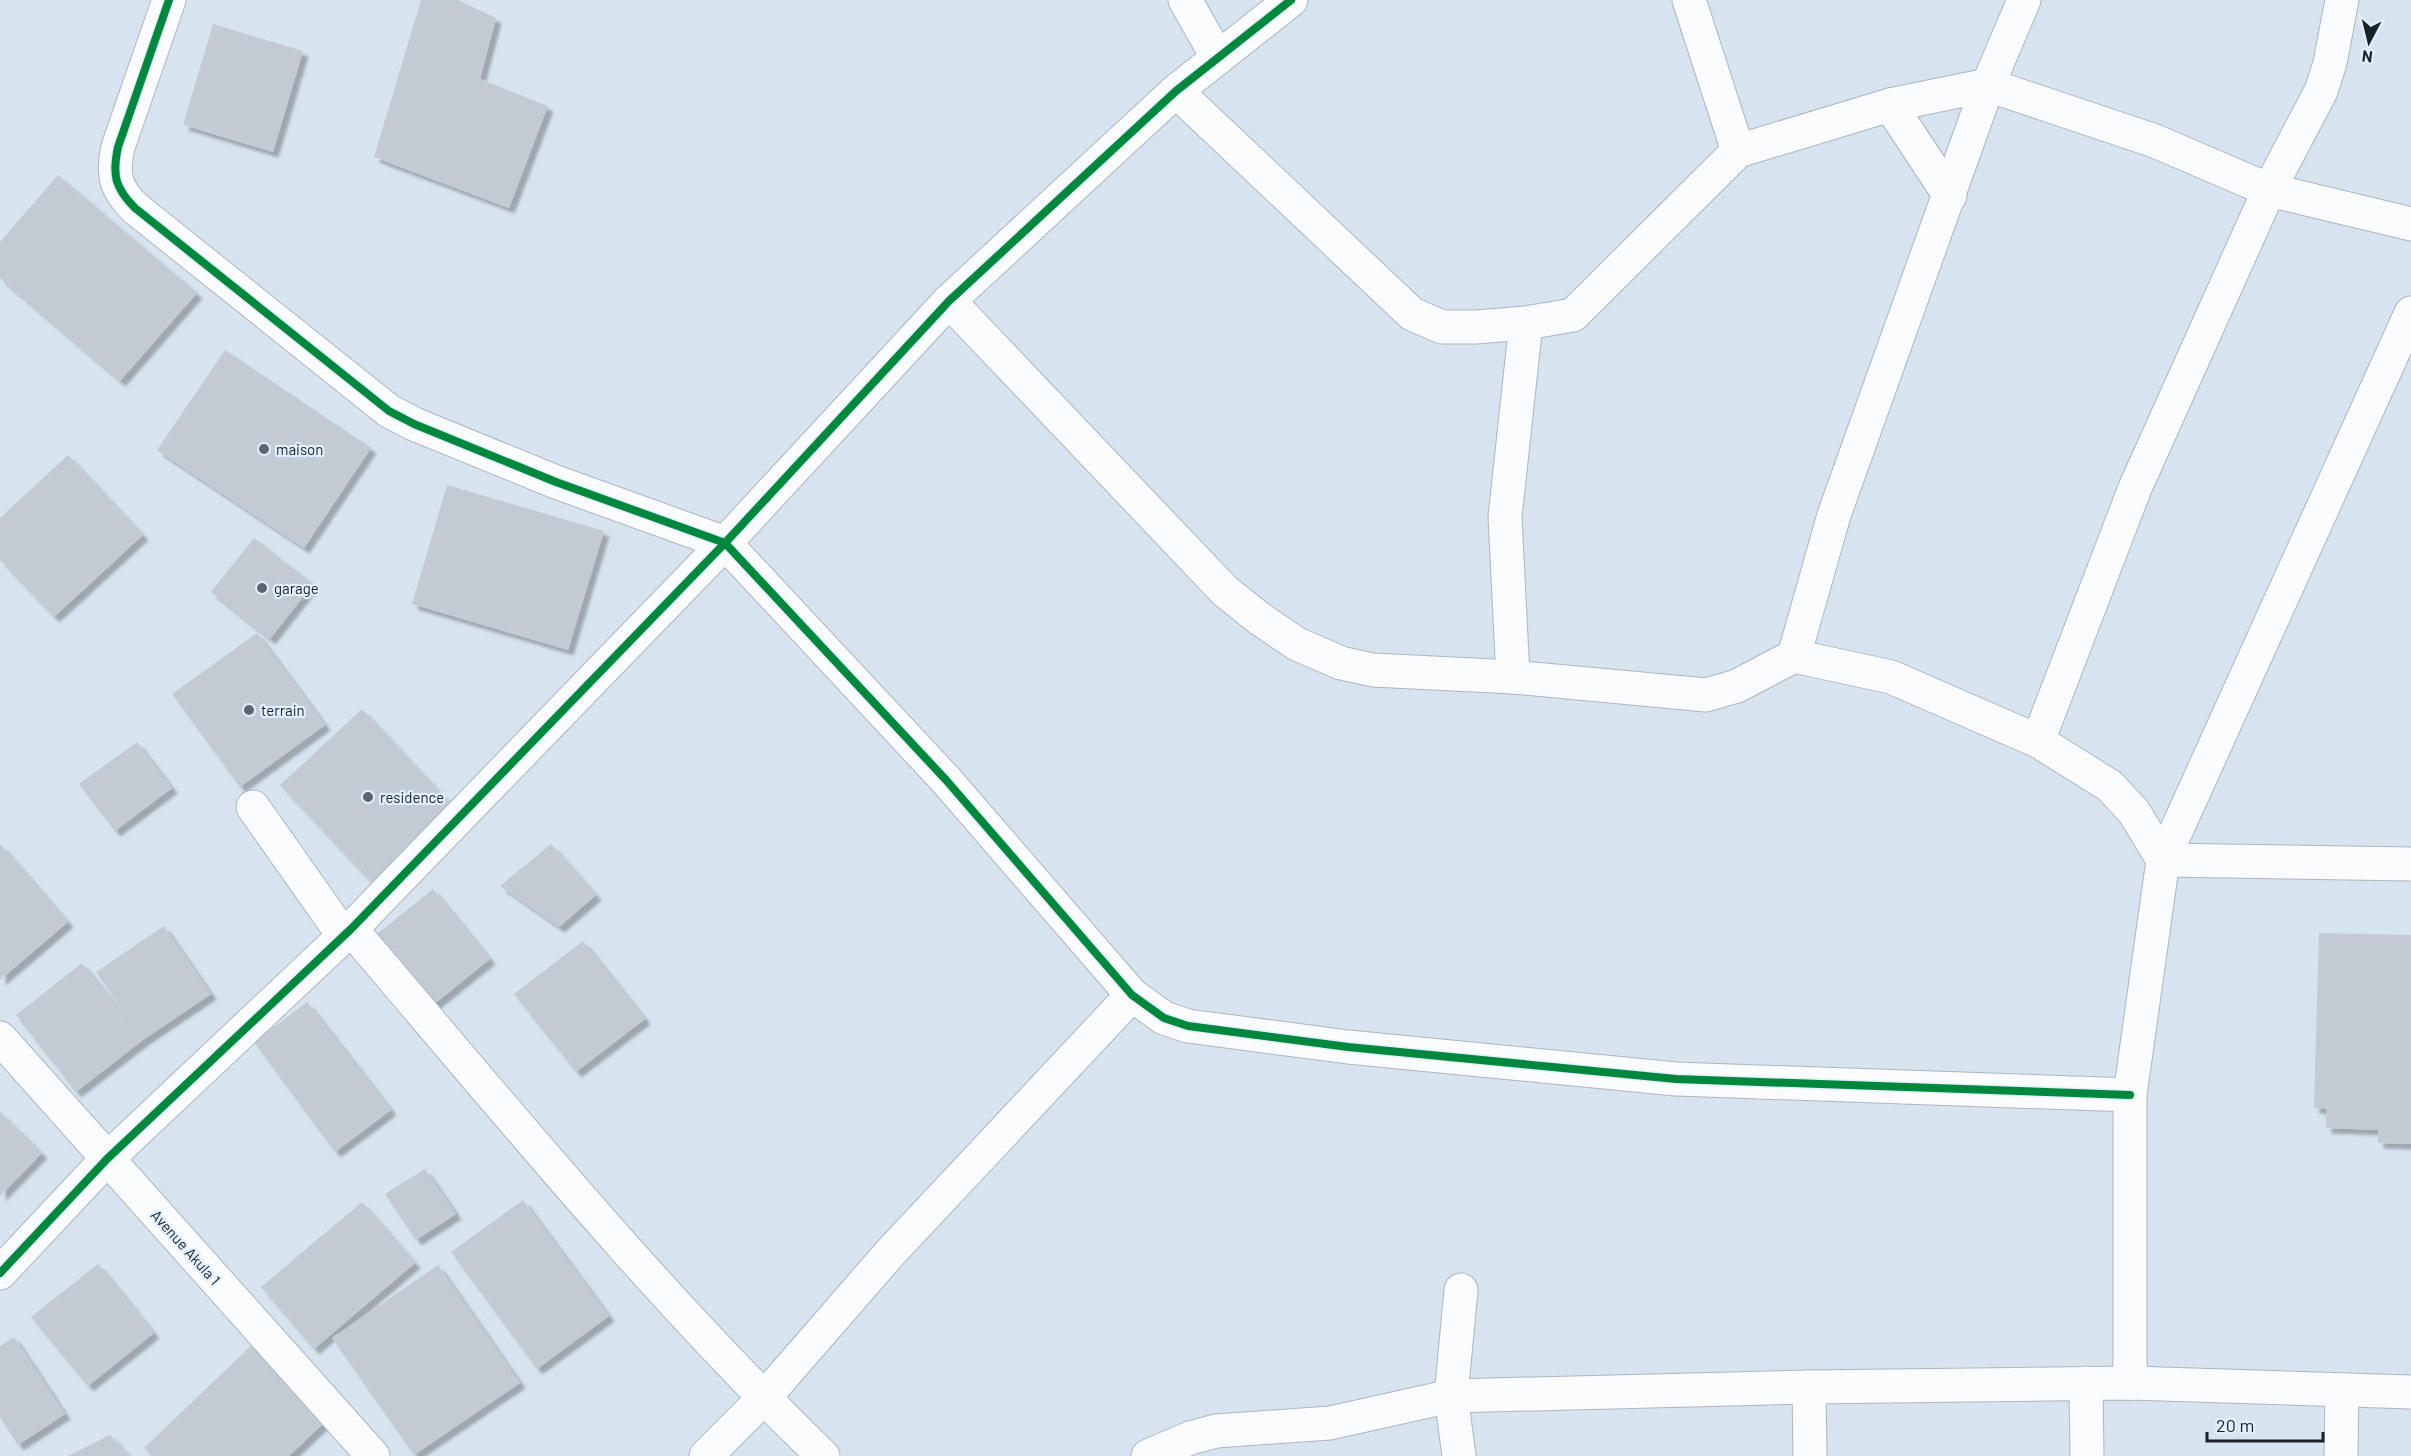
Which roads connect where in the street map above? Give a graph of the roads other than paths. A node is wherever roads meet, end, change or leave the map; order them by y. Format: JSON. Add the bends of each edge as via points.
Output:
{"nodes":[{"id":1,"x":169,"y":0,"type":"edge"},
{"id":2,"x":1185,"y":0,"type":"edge"},
{"id":3,"x":1291,"y":0,"type":"edge"},
{"id":4,"x":1689,"y":0,"type":"edge"},
{"id":5,"x":2024,"y":0,"type":"edge"},
{"id":6,"x":2342,"y":0,"type":"edge"},
{"id":7,"x":1218,"y":58,"type":"junction"},
{"id":8,"x":1988,"y":85,"type":"junction"},
{"id":9,"x":1176,"y":91,"type":"junction"},
{"id":10,"x":1890,"y":105,"type":"junction"},
{"id":11,"x":1738,"y":151,"type":"junction"},
{"id":12,"x":2269,"y":190,"type":"junction"},
{"id":13,"x":1950,"y":196,"type":"junction"},
{"id":14,"x":2411,"y":224,"type":"edge"},
{"id":15,"x":949,"y":301,"type":"junction"},
{"id":16,"x":2411,"y":313,"type":"edge"},
{"id":17,"x":1526,"y":323,"type":"junction"},
{"id":18,"x":725,"y":543,"type":"junction"},
{"id":19,"x":1794,"y":656,"type":"junction"},
{"id":20,"x":1513,"y":677,"type":"junction"},
{"id":21,"x":2038,"y":741,"type":"junction"},
{"id":22,"x":253,"y":807,"type":"dead end"},
{"id":23,"x":2163,"y":860,"type":"junction"},
{"id":24,"x":2411,"y":864,"type":"edge"},
{"id":25,"x":347,"y":932,"type":"junction"},
{"id":26,"x":1132,"y":994,"type":"junction"},
{"id":27,"x":0,"y":1038,"type":"edge"},
{"id":28,"x":2130,"y":1095,"type":"junction"},
{"id":29,"x":107,"y":1159,"type":"junction"},
{"id":30,"x":0,"y":1273,"type":"edge"},
{"id":31,"x":1461,"y":1290,"type":"dead end"},
{"id":32,"x":2086,"y":1383,"type":"junction"},
{"id":33,"x":2130,"y":1383,"type":"junction"},
{"id":34,"x":1809,"y":1387,"type":"junction"},
{"id":35,"x":2342,"y":1390,"type":"junction"},
{"id":36,"x":2411,"y":1392,"type":"edge"},
{"id":37,"x":1451,"y":1396,"type":"junction"},
{"id":38,"x":764,"y":1398,"type":"junction"},
{"id":39,"x":373,"y":1456,"type":"edge"},
{"id":40,"x":706,"y":1456,"type":"edge"},
{"id":41,"x":823,"y":1456,"type":"edge"},
{"id":42,"x":1148,"y":1456,"type":"edge"},
{"id":43,"x":1459,"y":1456,"type":"edge"},
{"id":44,"x":1810,"y":1456,"type":"edge"},
{"id":45,"x":2087,"y":1456,"type":"edge"},
{"id":46,"x":2342,"y":1456,"type":"edge"}],
"edges":[{"from":1,"to":18,"type":"street","via":[[115,162],[121,194],[135,208],[389,411],[556,482]]},
{"from":2,"to":7,"type":"street"},
{"from":3,"to":7,"type":"street"},
{"from":4,"to":11,"type":"street"},
{"from":5,"to":8,"type":"street"},
{"from":6,"to":12,"type":"street","via":[[2321,91]]},
{"from":7,"to":9,"type":"street"},
{"from":8,"to":10,"type":"street"},
{"from":8,"to":12,"type":"street","via":[[2155,141]]},
{"from":8,"to":13,"type":"street"},
{"from":9,"to":15,"type":"street"},
{"from":9,"to":17,"type":"street","via":[[1412,314],[1442,327]]},
{"from":10,"to":11,"type":"street"},
{"from":10,"to":13,"type":"street"},
{"from":11,"to":17,"type":"street","via":[[1573,315]]},
{"from":12,"to":14,"type":"street"},
{"from":12,"to":21,"type":"street","via":[[2135,488]]},
{"from":13,"to":19,"type":"street","via":[[1834,515]]},
{"from":15,"to":18,"type":"street"},
{"from":15,"to":20,"type":"street","via":[[1225,591],[1297,644],[1341,663],[1373,670]]},
{"from":16,"to":23,"type":"street"},
{"from":17,"to":20,"type":"street","via":[[1505,517]]},
{"from":18,"to":25,"type":"street"},
{"from":18,"to":26,"type":"street","via":[[946,780]]},
{"from":19,"to":20,"type":"street","via":[[1737,686],[1706,695]]},
{"from":19,"to":21,"type":"street","via":[[1891,677]]},
{"from":21,"to":23,"type":"street","via":[[2110,786],[2134,812]]},
{"from":22,"to":25,"type":"street"},
{"from":23,"to":24,"type":"street"},
{"from":23,"to":28,"type":"street"},
{"from":25,"to":29,"type":"street"},
{"from":25,"to":38,"type":"street","via":[[585,1204]]},
{"from":26,"to":28,"type":"street","via":[[1164,1018],[1188,1026],[1360,1048],[1676,1079]]},
{"from":26,"to":38,"type":"street","via":[[890,1253]]},
{"from":27,"to":29,"type":"street","name":"Avenue Akula 1"},
{"from":28,"to":33,"type":"street"},
{"from":29,"to":30,"type":"street"},
{"from":29,"to":39,"type":"street","name":"Avenue Akula 1"},
{"from":31,"to":37,"type":"street"},
{"from":32,"to":33,"type":"street"},
{"from":32,"to":34,"type":"street"},
{"from":32,"to":45,"type":"street"},
{"from":33,"to":35,"type":"street"},
{"from":34,"to":37,"type":"street"},
{"from":34,"to":44,"type":"street"},
{"from":35,"to":36,"type":"street"},
{"from":35,"to":46,"type":"street"},
{"from":37,"to":42,"type":"street","via":[[1330,1423],[1216,1431]]},
{"from":37,"to":43,"type":"street"},
{"from":38,"to":40,"type":"street"},
{"from":38,"to":41,"type":"street"}]}
